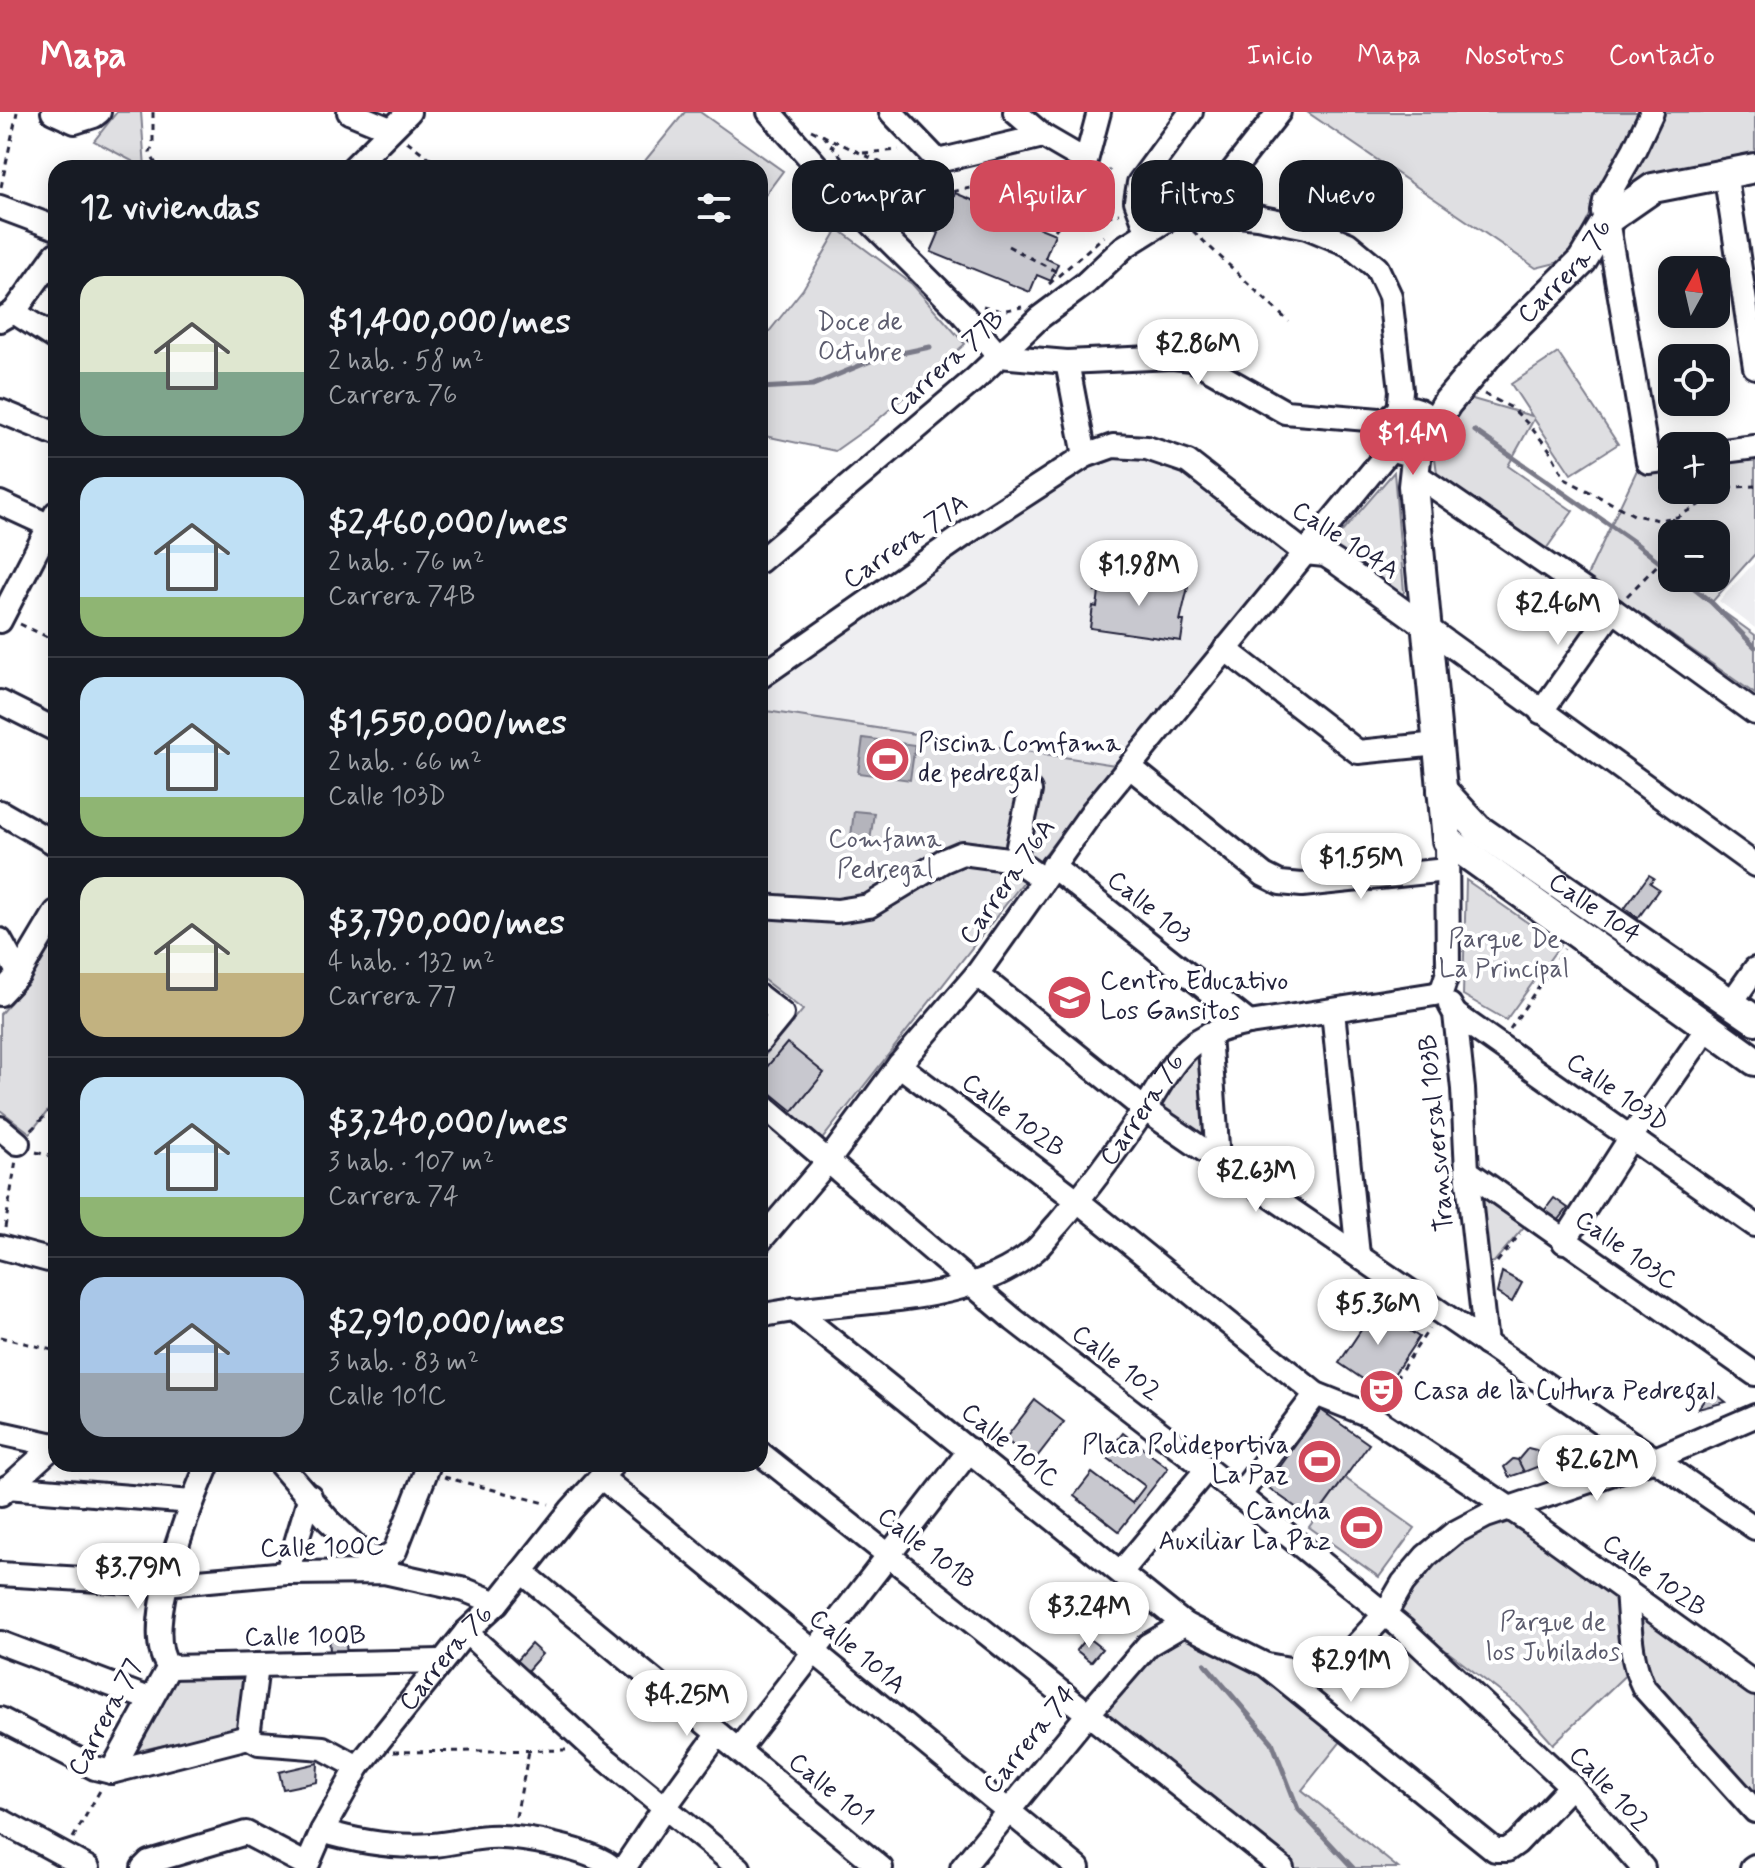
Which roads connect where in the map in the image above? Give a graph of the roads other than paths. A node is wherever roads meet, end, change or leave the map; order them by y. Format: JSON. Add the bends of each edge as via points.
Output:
{"nodes":[{"id":1,"x":53,"y":112,"type":"edge"},
{"id":2,"x":99,"y":112,"type":"edge"},
{"id":3,"x":349,"y":112,"type":"edge"},
{"id":4,"x":409,"y":112,"type":"edge"},
{"id":5,"x":769,"y":112,"type":"edge"},
{"id":6,"x":891,"y":112,"type":"edge"},
{"id":7,"x":1015,"y":112,"type":"edge"},
{"id":8,"x":1099,"y":112,"type":"edge"},
{"id":9,"x":1191,"y":112,"type":"edge"},
{"id":10,"x":1279,"y":112,"type":"edge"},
{"id":11,"x":1652,"y":112,"type":"edge"},
{"id":12,"x":390,"y":129,"type":"junction"},
{"id":13,"x":1043,"y":136,"type":"junction"},
{"id":14,"x":361,"y":160,"type":"edge"},
{"id":15,"x":1156,"y":160,"type":"edge"},
{"id":16,"x":1241,"y":160,"type":"edge"},
{"id":17,"x":1755,"y":168,"type":"edge"},
{"id":18,"x":1725,"y":172,"type":"junction"},
{"id":19,"x":0,"y":207,"type":"edge"},
{"id":20,"x":1263,"y":218,"type":"edge"},
{"id":21,"x":1607,"y":220,"type":"junction"},
{"id":22,"x":48,"y":225,"type":"edge"},
{"id":23,"x":1144,"y":232,"type":"edge"},
{"id":24,"x":48,"y":264,"type":"edge"},
{"id":25,"x":7,"y":316,"type":"edge"},
{"id":26,"x":48,"y":335,"type":"edge"},
{"id":27,"x":999,"y":356,"type":"junction"},
{"id":28,"x":1067,"y":362,"type":"junction"},
{"id":29,"x":1755,"y":367,"type":"edge"},
{"id":30,"x":0,"y":411,"type":"edge"},
{"id":31,"x":48,"y":431,"type":"edge"},
{"id":32,"x":1408,"y":435,"type":"junction"},
{"id":33,"x":1755,"y":447,"type":"edge"},
{"id":34,"x":1730,"y":450,"type":"edge"},
{"id":35,"x":1085,"y":456,"type":"junction"},
{"id":36,"x":1658,"y":461,"type":"edge"},
{"id":37,"x":0,"y":503,"type":"edge"},
{"id":38,"x":48,"y":517,"type":"edge"},
{"id":39,"x":48,"y":528,"type":"edge"},
{"id":40,"x":1305,"y":553,"type":"junction"},
{"id":41,"x":768,"y":554,"type":"edge"},
{"id":42,"x":1424,"y":594,"type":"junction"},
{"id":43,"x":1399,"y":610,"type":"junction"},
{"id":44,"x":1613,"y":610,"type":"junction"},
{"id":45,"x":1,"y":617,"type":"edge"},
{"id":46,"x":1427,"y":629,"type":"junction"},
{"id":47,"x":1225,"y":649,"type":"junction"},
{"id":48,"x":768,"y":671,"type":"edge"},
{"id":49,"x":0,"y":702,"type":"edge"},
{"id":50,"x":1541,"y":712,"type":"junction"},
{"id":51,"x":1755,"y":713,"type":"edge"},
{"id":52,"x":48,"y":726,"type":"edge"},
{"id":53,"x":1438,"y":744,"type":"junction"},
{"id":54,"x":1130,"y":767,"type":"junction"},
{"id":55,"x":1442,"y":790,"type":"junction"},
{"id":56,"x":1030,"y":791,"type":"dead end"},
{"id":57,"x":0,"y":812,"type":"edge"},
{"id":58,"x":48,"y":839,"type":"edge"},
{"id":59,"x":1447,"y":840,"type":"junction"},
{"id":60,"x":1015,"y":860,"type":"junction"},
{"id":61,"x":1755,"y":865,"type":"edge"},
{"id":62,"x":1446,"y":870,"type":"junction"},
{"id":63,"x":1047,"y":873,"type":"junction"},
{"id":64,"x":768,"y":907,"type":"edge"},
{"id":65,"x":48,"y":925,"type":"edge"},
{"id":66,"x":0,"y":940,"type":"edge"},
{"id":67,"x":1755,"y":969,"type":"edge"},
{"id":68,"x":19,"y":974,"type":"junction"},
{"id":69,"x":977,"y":974,"type":"junction"},
{"id":70,"x":1442,"y":990,"type":"junction"},
{"id":71,"x":0,"y":994,"type":"edge"},
{"id":72,"x":768,"y":1003,"type":"edge"},
{"id":73,"x":1731,"y":1003,"type":"junction"},
{"id":74,"x":1333,"y":1011,"type":"junction"},
{"id":75,"x":1455,"y":1014,"type":"junction"},
{"id":76,"x":1755,"y":1020,"type":"edge"},
{"id":77,"x":1249,"y":1023,"type":"junction"},
{"id":78,"x":1708,"y":1027,"type":"junction"},
{"id":79,"x":768,"y":1031,"type":"edge"},
{"id":80,"x":1209,"y":1034,"type":"junction"},
{"id":81,"x":1755,"y":1061,"type":"edge"},
{"id":82,"x":899,"y":1065,"type":"junction"},
{"id":83,"x":1144,"y":1109,"type":"junction"},
{"id":84,"x":768,"y":1110,"type":"edge"},
{"id":85,"x":0,"y":1128,"type":"edge"},
{"id":86,"x":1631,"y":1137,"type":"junction"},
{"id":87,"x":18,"y":1143,"type":"road end"},
{"id":88,"x":829,"y":1160,"type":"junction"},
{"id":89,"x":1218,"y":1160,"type":"junction"},
{"id":90,"x":1467,"y":1171,"type":"junction"},
{"id":91,"x":1078,"y":1201,"type":"junction"},
{"id":92,"x":1751,"y":1222,"type":"edge"},
{"id":93,"x":768,"y":1232,"type":"edge"},
{"id":94,"x":1564,"y":1242,"type":"junction"},
{"id":95,"x":1,"y":1247,"type":"edge"},
{"id":96,"x":1358,"y":1255,"type":"junction"},
{"id":97,"x":48,"y":1260,"type":"edge"},
{"id":98,"x":974,"y":1285,"type":"junction"},
{"id":99,"x":844,"y":1304,"type":"junction"},
{"id":100,"x":793,"y":1309,"type":"junction"},
{"id":101,"x":768,"y":1314,"type":"edge"},
{"id":102,"x":827,"y":1335,"type":"junction"},
{"id":103,"x":1486,"y":1344,"type":"junction"},
{"id":104,"x":1755,"y":1374,"type":"edge"},
{"id":105,"x":1316,"y":1394,"type":"junction"},
{"id":106,"x":1755,"y":1416,"type":"edge"},
{"id":107,"x":0,"y":1433,"type":"edge"},
{"id":108,"x":48,"y":1443,"type":"edge"},
{"id":109,"x":970,"y":1450,"type":"junction"},
{"id":110,"x":48,"y":1451,"type":"edge"},
{"id":111,"x":768,"y":1459,"type":"edge"},
{"id":112,"x":1655,"y":1459,"type":"junction"},
{"id":113,"x":1207,"y":1469,"type":"junction"},
{"id":114,"x":205,"y":1472,"type":"edge"},
{"id":115,"x":288,"y":1472,"type":"edge"},
{"id":116,"x":425,"y":1472,"type":"edge"},
{"id":117,"x":606,"y":1472,"type":"edge"},
{"id":118,"x":608,"y":1472,"type":"edge"},
{"id":119,"x":3,"y":1491,"type":"edge"},
{"id":120,"x":310,"y":1496,"type":"junction"},
{"id":121,"x":1239,"y":1496,"type":"junction"},
{"id":122,"x":192,"y":1502,"type":"junction"},
{"id":123,"x":1508,"y":1507,"type":"junction"},
{"id":124,"x":1755,"y":1528,"type":"edge"},
{"id":125,"x":888,"y":1555,"type":"junction"},
{"id":126,"x":522,"y":1572,"type":"junction"},
{"id":127,"x":1121,"y":1572,"type":"junction"},
{"id":128,"x":287,"y":1573,"type":"junction"},
{"id":129,"x":0,"y":1574,"type":"edge"},
{"id":130,"x":165,"y":1584,"type":"junction"},
{"id":131,"x":1627,"y":1591,"type":"junction"},
{"id":132,"x":497,"y":1603,"type":"junction"},
{"id":133,"x":1385,"y":1614,"type":"junction"},
{"id":134,"x":1184,"y":1624,"type":"junction"},
{"id":135,"x":466,"y":1632,"type":"junction"},
{"id":136,"x":0,"y":1642,"type":"edge"},
{"id":137,"x":813,"y":1652,"type":"junction"},
{"id":138,"x":441,"y":1661,"type":"junction"},
{"id":139,"x":1266,"y":1665,"type":"junction"},
{"id":140,"x":257,"y":1666,"type":"junction"},
{"id":141,"x":169,"y":1667,"type":"junction"},
{"id":142,"x":1755,"y":1684,"type":"edge"},
{"id":143,"x":149,"y":1699,"type":"junction"},
{"id":144,"x":1088,"y":1714,"type":"junction"},
{"id":145,"x":0,"y":1719,"type":"edge"},
{"id":146,"x":718,"y":1734,"type":"junction"},
{"id":147,"x":248,"y":1737,"type":"junction"},
{"id":148,"x":738,"y":1750,"type":"junction"},
{"id":149,"x":364,"y":1760,"type":"junction"},
{"id":150,"x":111,"y":1772,"type":"junction"},
{"id":151,"x":1571,"y":1786,"type":"junction"},
{"id":152,"x":665,"y":1807,"type":"junction"},
{"id":153,"x":1755,"y":1811,"type":"edge"},
{"id":154,"x":1007,"y":1812,"type":"junction"},
{"id":155,"x":0,"y":1820,"type":"edge"},
{"id":156,"x":322,"y":1831,"type":"junction"},
{"id":157,"x":306,"y":1867,"type":"edge"},
{"id":158,"x":88,"y":1868,"type":"edge"},
{"id":159,"x":143,"y":1868,"type":"edge"},
{"id":160,"x":613,"y":1868,"type":"edge"},
{"id":161,"x":624,"y":1868,"type":"edge"},
{"id":162,"x":739,"y":1868,"type":"edge"},
{"id":163,"x":881,"y":1868,"type":"edge"},
{"id":164,"x":962,"y":1868,"type":"edge"},
{"id":165,"x":1078,"y":1868,"type":"edge"},
{"id":166,"x":1282,"y":1868,"type":"edge"},
{"id":167,"x":1643,"y":1868,"type":"edge"}],
"edges":[{"from":1,"to":2,"type":"street","via":[[75,122]]},
{"from":3,"to":12,"type":"street"},
{"from":4,"to":12,"type":"street"},
{"from":5,"to":27,"type":"street","via":[[795,130],[840,192]]},
{"from":6,"to":13,"type":"street","via":[[931,155]]},
{"from":7,"to":13,"type":"street"},
{"from":8,"to":13,"type":"street","via":[[1086,161]]},
{"from":9,"to":15,"type":"street"},
{"from":10,"to":16,"type":"street"},
{"from":11,"to":21,"type":"street","via":[[1605,201]]},
{"from":12,"to":14,"type":"street"},
{"from":17,"to":18,"type":"main road","name":"Carrera 76"},
{"from":18,"to":21,"type":"main road","name":"Carrera 76","via":[[1653,188]]},
{"from":18,"to":29,"type":"street"},
{"from":19,"to":22,"type":"street"},
{"from":20,"to":32,"type":"street","name":"Carrera 77B","via":[[1307,227],[1348,244],[1377,268],[1390,296]]},
{"from":21,"to":32,"type":"main road","name":"Carrera 76","via":[[1582,261],[1455,394]]},
{"from":21,"to":36,"type":"street","via":[[1648,462]]},
{"from":23,"to":27,"type":"street","name":"Carrera 77B"},
{"from":24,"to":25,"type":"street"},
{"from":25,"to":26,"type":"street"},
{"from":27,"to":28,"type":"street"},
{"from":27,"to":41,"type":"street","name":"Carrera 77B"},
{"from":28,"to":32,"type":"street","via":[[1192,359],[1285,412]]},
{"from":28,"to":35,"type":"street"},
{"from":30,"to":31,"type":"street"},
{"from":32,"to":40,"type":"street","name":"Carrera 76A"},
{"from":32,"to":42,"type":"main road"},
{"from":32,"to":44,"type":"street"},
{"from":33,"to":34,"type":"street"},
{"from":35,"to":40,"type":"street","name":"Calle 104A","via":[[1113,446],[1147,448],[1188,462]]},
{"from":35,"to":48,"type":"street","name":"Carrera 77A"},
{"from":37,"to":38,"type":"street"},
{"from":39,"to":45,"type":"street"},
{"from":40,"to":43,"type":"street","name":"Calle 104A","via":[[1325,555]]},
{"from":40,"to":47,"type":"street","name":"Carrera 76A"},
{"from":42,"to":43,"type":"street","via":[[1412,607]]},
{"from":42,"to":46,"type":"main road"},
{"from":43,"to":46,"type":"street","name":"Calle 104A"},
{"from":44,"to":50,"type":"street"},
{"from":44,"to":51,"type":"street"},
{"from":46,"to":50,"type":"street","name":"Calle 104A"},
{"from":46,"to":53,"type":"main road"},
{"from":47,"to":53,"type":"street","via":[[1358,752]]},
{"from":47,"to":54,"type":"street","name":"Carrera 76A"},
{"from":49,"to":52,"type":"street"},
{"from":50,"to":61,"type":"street","name":"Calle 104A"},
{"from":53,"to":55,"type":"main road"},
{"from":54,"to":62,"type":"street","via":[[1280,883]]},
{"from":54,"to":63,"type":"street","name":"Carrera 76A"},
{"from":55,"to":59,"type":"main road"},
{"from":55,"to":73,"type":"main road","name":"Calle 104","via":[[1478,829]]},
{"from":56,"to":60,"type":"street"},
{"from":57,"to":58,"type":"street"},
{"from":59,"to":62,"type":"street"},
{"from":59,"to":78,"type":"main road","name":"Calle 104"},
{"from":60,"to":63,"type":"street","name":"Calle 103"},
{"from":60,"to":64,"type":"street","via":[[962,853],[869,906],[837,911]]},
{"from":62,"to":70,"type":"street","via":[[1448,972]]},
{"from":63,"to":69,"type":"street","name":"Carrera 76A"},
{"from":63,"to":77,"type":"street","name":"Calle 103"},
{"from":65,"to":68,"type":"street"},
{"from":66,"to":68,"type":"street"},
{"from":67,"to":73,"type":"street"},
{"from":68,"to":71,"type":"street"},
{"from":69,"to":82,"type":"street","name":"Carrera 76A"},
{"from":69,"to":83,"type":"street"},
{"from":70,"to":74,"type":"street","name":"Carrera 76","via":[[1428,997]]},
{"from":70,"to":75,"type":"street"},
{"from":72,"to":79,"type":"street","via":[[782,1014]]},
{"from":73,"to":76,"type":"main road","name":"Calle 104"},
{"from":74,"to":77,"type":"street","name":"Carrera 76"},
{"from":74,"to":96,"type":"street"},
{"from":75,"to":86,"type":"street","name":"Calle 103D"},
{"from":75,"to":90,"type":"street","name":"Transversal 103B"},
{"from":77,"to":80,"type":"street","name":"Carrera 76"},
{"from":78,"to":81,"type":"main road","name":"Calle 104"},
{"from":78,"to":86,"type":"street"},
{"from":80,"to":83,"type":"street","name":"Carrera 76","via":[[1178,1057]]},
{"from":80,"to":89,"type":"street"},
{"from":82,"to":88,"type":"street","name":"Carrera 76A"},
{"from":82,"to":91,"type":"street","name":"Calle 102B"},
{"from":83,"to":89,"type":"street"},
{"from":83,"to":91,"type":"street","name":"Carrera 76"},
{"from":84,"to":88,"type":"street","name":"Calle 102"},
{"from":85,"to":87,"type":"street"},
{"from":86,"to":92,"type":"street","name":"Calle 103D"},
{"from":86,"to":94,"type":"street"},
{"from":88,"to":93,"type":"street","name":"Carrera 76A"},
{"from":88,"to":98,"type":"street","name":"Calle 102"},
{"from":89,"to":96,"type":"street"},
{"from":90,"to":94,"type":"street","name":"Calle 103C"},
{"from":90,"to":103,"type":"street","name":"Transversal 103B"},
{"from":91,"to":98,"type":"street","name":"Carrera 76","via":[[1034,1251]]},
{"from":91,"to":105,"type":"street","name":"Calle 102B"},
{"from":94,"to":104,"type":"street","name":"Calle 103C"},
{"from":95,"to":97,"type":"street"},
{"from":96,"to":103,"type":"street"},
{"from":98,"to":99,"type":"street","name":"Carrera 76"},
{"from":98,"to":113,"type":"street","name":"Calle 102"},
{"from":99,"to":100,"type":"street","name":"Carrera 76"},
{"from":99,"to":102,"type":"street","via":[[832,1307]]},
{"from":100,"to":101,"type":"street","name":"Carrera 76"},
{"from":100,"to":102,"type":"street","name":"Calle 101C"},
{"from":102,"to":109,"type":"street","name":"Calle 101C"},
{"from":103,"to":112,"type":"street"},
{"from":105,"to":121,"type":"street"},
{"from":105,"to":123,"type":"street","name":"Calle 102B","via":[[1371,1416]]},
{"from":106,"to":112,"type":"street"},
{"from":107,"to":108,"type":"street"},
{"from":109,"to":125,"type":"street"},
{"from":109,"to":127,"type":"street","name":"Calle 101C"},
{"from":110,"to":119,"type":"street"},
{"from":111,"to":125,"type":"street","name":"Calle 101B"},
{"from":112,"to":123,"type":"street"},
{"from":112,"to":124,"type":"street"},
{"from":113,"to":121,"type":"street","name":"Calle 102"},
{"from":113,"to":127,"type":"street"},
{"from":114,"to":122,"type":"street","name":"Carrera 77"},
{"from":115,"to":120,"type":"street"},
{"from":116,"to":120,"type":"street","via":[[395,1551],[383,1560],[365,1555]]},
{"from":117,"to":126,"type":"street","name":"Carrera 76"},
{"from":118,"to":137,"type":"street","name":"Calle 101A"},
{"from":119,"to":122,"type":"street"},
{"from":120,"to":128,"type":"street"},
{"from":121,"to":133,"type":"street","name":"Calle 102"},
{"from":122,"to":130,"type":"street","name":"Carrera 77"},
{"from":123,"to":131,"type":"street","name":"Calle 102B"},
{"from":123,"to":133,"type":"street","via":[[1454,1533],[1426,1556]]},
{"from":125,"to":137,"type":"street"},
{"from":125,"to":144,"type":"street","name":"Calle 101B"},
{"from":126,"to":132,"type":"street","name":"Carrera 76"},
{"from":126,"to":146,"type":"street","name":"Calle 101"},
{"from":127,"to":134,"type":"street","name":"Calle 101C"},
{"from":128,"to":130,"type":"street","name":"Calle 100C"},
{"from":128,"to":132,"type":"street","name":"Calle 100C","via":[[384,1572],[465,1590]]},
{"from":129,"to":130,"type":"street","name":"Calle 100C"},
{"from":130,"to":141,"type":"street","name":"Carrera 77","via":[[158,1638]]},
{"from":131,"to":142,"type":"street","name":"Calle 102B"},
{"from":131,"to":153,"type":"street","via":[[1632,1651],[1644,1688]]},
{"from":132,"to":135,"type":"street","name":"Carrera 76"},
{"from":133,"to":139,"type":"street","via":[[1348,1654],[1325,1667],[1301,1671]]},
{"from":133,"to":151,"type":"street","name":"Calle 102"},
{"from":134,"to":139,"type":"street","name":"Calle 101C"},
{"from":134,"to":144,"type":"street","name":"Carrera 74","via":[[1148,1645]]},
{"from":135,"to":138,"type":"street","name":"Carrera 76"},
{"from":135,"to":152,"type":"street"},
{"from":136,"to":143,"type":"street"},
{"from":137,"to":148,"type":"street"},
{"from":137,"to":154,"type":"street","name":"Calle 101A"},
{"from":138,"to":140,"type":"street","name":"Calle 100B"},
{"from":138,"to":149,"type":"street","name":"Carrera 76"},
{"from":139,"to":151,"type":"street","name":"Calle 101C","via":[[1495,1850],[1517,1843]]},
{"from":140,"to":141,"type":"street","name":"Calle 100B"},
{"from":140,"to":147,"type":"street"},
{"from":141,"to":143,"type":"street","name":"Carrera 77"},
{"from":143,"to":150,"type":"street","name":"Carrera 77"},
{"from":144,"to":154,"type":"street","name":"Carrera 74"},
{"from":144,"to":166,"type":"street","name":"Calle 101B"},
{"from":145,"to":150,"type":"street"},
{"from":146,"to":148,"type":"street","name":"Calle 101"},
{"from":146,"to":152,"type":"street"},
{"from":147,"to":149,"type":"street"},
{"from":147,"to":150,"type":"street"},
{"from":148,"to":163,"type":"street","name":"Calle 101"},
{"from":149,"to":156,"type":"street","name":"Carrera 76"},
{"from":151,"to":167,"type":"street","name":"Calle 102"},
{"from":152,"to":161,"type":"street"},
{"from":152,"to":162,"type":"street"},
{"from":154,"to":164,"type":"street","name":"Carrera 74"},
{"from":154,"to":165,"type":"street","name":"Calle 101A"},
{"from":155,"to":158,"type":"street"},
{"from":156,"to":157,"type":"street","name":"Carrera 76"},
{"from":156,"to":160,"type":"street","via":[[385,1845],[511,1838],[569,1850]]},
{"from":157,"to":159,"type":"street","via":[[246,1833]]}]}
